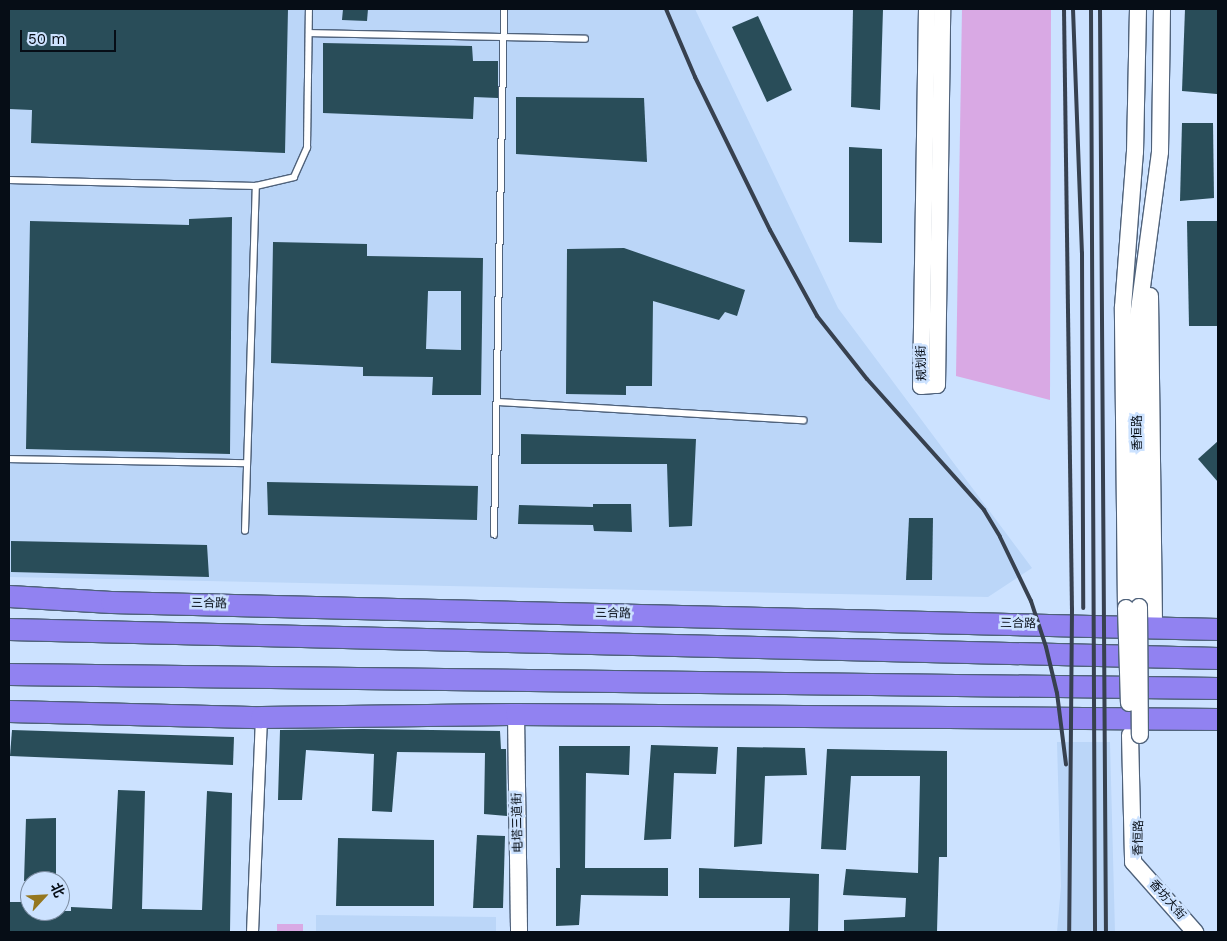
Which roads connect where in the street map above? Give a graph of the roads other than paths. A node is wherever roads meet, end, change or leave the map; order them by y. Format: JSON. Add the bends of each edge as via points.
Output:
{"nodes":[{"id":1,"x":309,"y":9,"type":"edge"},
{"id":2,"x":504,"y":9,"type":"edge"},
{"id":3,"x":927,"y":9,"type":"edge"},
{"id":4,"x":942,"y":9,"type":"edge"},
{"id":5,"x":1138,"y":9,"type":"edge"},
{"id":6,"x":1162,"y":9,"type":"edge"},
{"id":7,"x":309,"y":33,"type":"junction"},
{"id":8,"x":503,"y":37,"type":"junction"},
{"id":9,"x":585,"y":39,"type":"dead end"},
{"id":10,"x":9,"y":180,"type":"edge"},
{"id":11,"x":256,"y":186,"type":"junction"},
{"id":12,"x":1149,"y":241,"type":"junction"},
{"id":13,"x":497,"y":402,"type":"junction"},
{"id":14,"x":803,"y":420,"type":"dead end"},
{"id":15,"x":9,"y":459,"type":"edge"},
{"id":16,"x":246,"y":463,"type":"junction"},
{"id":17,"x":245,"y":531,"type":"dead end"},
{"id":18,"x":494,"y":535,"type":"dead end"},
{"id":19,"x":9,"y":596,"type":"edge"},
{"id":20,"x":111,"y":602,"type":"junction"},
{"id":21,"x":1133,"y":607,"type":"junction"},
{"id":22,"x":1154,"y":626,"type":"junction"},
{"id":23,"x":9,"y":629,"type":"edge"},
{"id":24,"x":1218,"y":629,"type":"edge"},
{"id":25,"x":278,"y":633,"type":"junction"},
{"id":26,"x":1218,"y":658,"type":"edge"},
{"id":27,"x":9,"y":674,"type":"edge"},
{"id":28,"x":1218,"y":688,"type":"edge"},
{"id":29,"x":9,"y":711,"type":"edge"},
{"id":30,"x":516,"y":714,"type":"junction"},
{"id":31,"x":261,"y":717,"type":"junction"},
{"id":32,"x":1218,"y":719,"type":"edge"},
{"id":33,"x":1139,"y":868,"type":"joint"},
{"id":34,"x":252,"y":932,"type":"edge"},
{"id":35,"x":519,"y":932,"type":"edge"},
{"id":36,"x":1195,"y":932,"type":"edge"}],
"edges":[{"from":1,"to":7,"type":"lane"},
{"from":2,"to":8,"type":"lane"},
{"from":3,"to":4,"type":"main road","name":"规划街","via":[[921,386],[937,385]]},
{"from":5,"to":21,"type":"main road","name":"香恒路","via":[[1135,152],[1123,307]]},
{"from":6,"to":12,"type":"main road","name":"香恒路","via":[[1160,152]]},
{"from":7,"to":8,"type":"lane"},
{"from":7,"to":11,"type":"lane","via":[[307,148],[300,169],[294,177]]},
{"from":8,"to":9,"type":"lane"},
{"from":8,"to":13,"type":"lane"},
{"from":10,"to":11,"type":"lane"},
{"from":11,"to":16,"type":"lane"},
{"from":12,"to":21,"type":"main road","name":"香恒路","via":[[1138,317]]},
{"from":12,"to":22,"type":"main road"},
{"from":13,"to":14,"type":"lane"},
{"from":13,"to":18,"type":"lane"},
{"from":15,"to":16,"type":"lane"},
{"from":16,"to":17,"type":"lane"},
{"from":19,"to":20,"type":"highway","name":"三合路"},
{"from":20,"to":22,"type":"highway","name":"三合路"},
{"from":20,"to":25,"type":"highway"},
{"from":21,"to":33,"type":"main road","name":"香恒路","bridge":true,"via":[[1133,862]]},
{"from":22,"to":24,"type":"highway","name":"三合路"},
{"from":23,"to":25,"type":"highway"},
{"from":25,"to":26,"type":"highway"},
{"from":27,"to":28,"type":"highway"},
{"from":29,"to":31,"type":"highway"},
{"from":30,"to":31,"type":"highway"},
{"from":30,"to":32,"type":"highway"},
{"from":30,"to":35,"type":"main road","name":"电塔三道街"},
{"from":31,"to":34,"type":"street"},
{"from":33,"to":36,"type":"main road","name":"香坊大街"}]}
